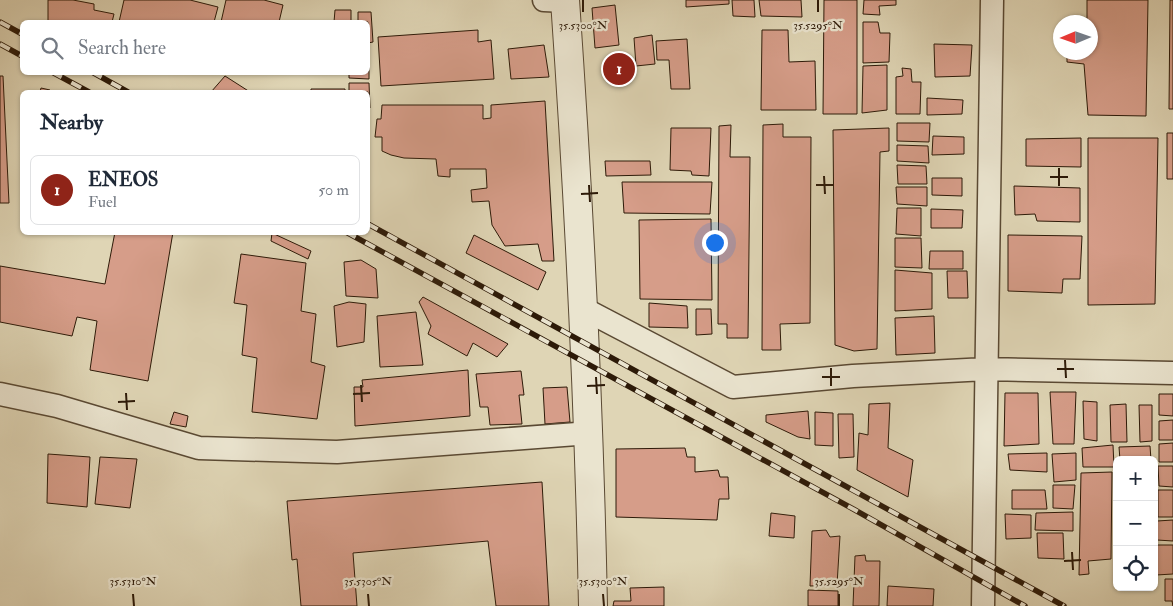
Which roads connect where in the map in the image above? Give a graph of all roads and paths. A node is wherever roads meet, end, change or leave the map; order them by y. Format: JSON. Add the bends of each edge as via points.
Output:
{"nodes":[{"id":1,"x":558,"y":0,"type":"edge"},
{"id":2,"x":992,"y":0,"type":"edge"},
{"id":3,"x":584,"y":309,"type":"junction"},
{"id":4,"x":986,"y":369,"type":"junction"},
{"id":5,"x":1173,"y":373,"type":"edge"},
{"id":6,"x":0,"y":394,"type":"edge"},
{"id":7,"x":590,"y":433,"type":"junction"},
{"id":8,"x":592,"y":606,"type":"edge"},
{"id":9,"x":983,"y":606,"type":"edge"}],
"edges":[{"from":1,"to":3,"type":"street"},
{"from":2,"to":4,"type":"street"},
{"from":3,"to":4,"type":"street","via":[[733,387],[852,376]]},
{"from":3,"to":7,"type":"street"},
{"from":4,"to":5,"type":"street"},
{"from":4,"to":9,"type":"street"},
{"from":6,"to":7,"type":"street","via":[[57,406],[199,448],[337,452]]},
{"from":7,"to":8,"type":"street"}]}
